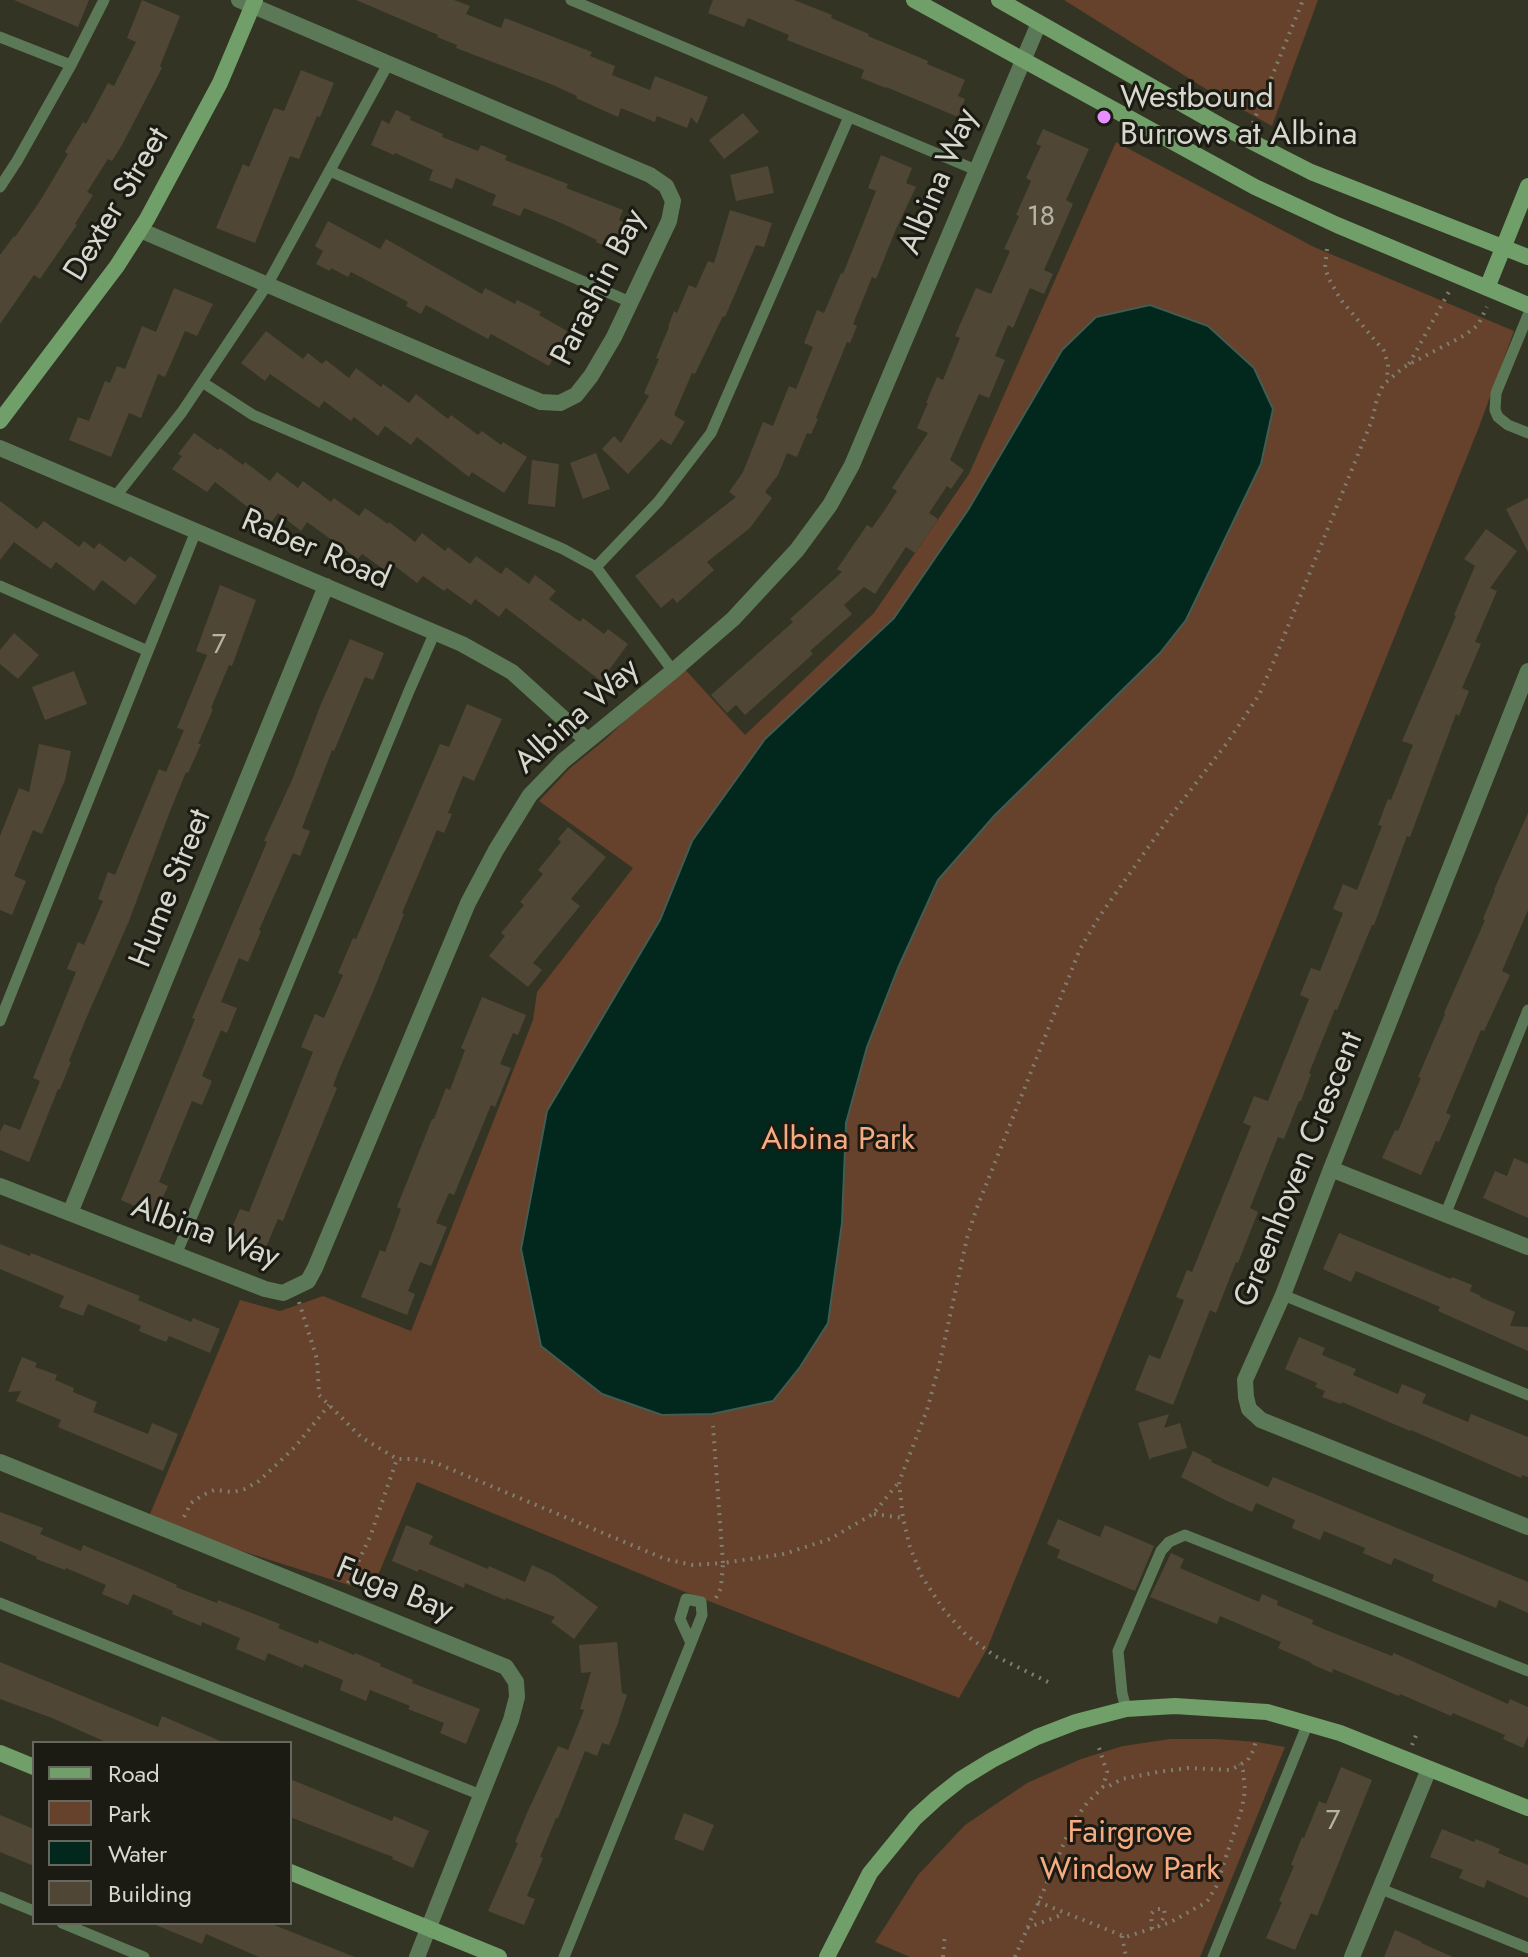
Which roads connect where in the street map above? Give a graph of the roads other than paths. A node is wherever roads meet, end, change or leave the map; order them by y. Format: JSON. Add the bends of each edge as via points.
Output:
{"nodes":[{"id":1,"x":104,"y":0,"type":"edge"},
{"id":2,"x":571,"y":0,"type":"edge"},
{"id":3,"x":914,"y":0,"type":"edge"},
{"id":4,"x":999,"y":0,"type":"edge"},
{"id":5,"x":249,"y":2,"type":"edge"},
{"id":6,"x":1039,"y":23,"type":"junction"},
{"id":7,"x":0,"y":37,"type":"edge"},
{"id":8,"x":1022,"y":60,"type":"junction"},
{"id":9,"x":388,"y":64,"type":"junction"},
{"id":10,"x":71,"y":65,"type":"junction"},
{"id":11,"x":849,"y":117,"type":"junction"},
{"id":12,"x":976,"y":170,"type":"junction"},
{"id":13,"x":330,"y":171,"type":"junction"},
{"id":14,"x":1528,"y":186,"type":"edge"},
{"id":15,"x":0,"y":187,"type":"edge"},
{"id":16,"x":140,"y":230,"type":"junction"},
{"id":17,"x":1503,"y":247,"type":"junction"},
{"id":18,"x":1528,"y":257,"type":"edge"},
{"id":19,"x":267,"y":285,"type":"junction"},
{"id":20,"x":1487,"y":288,"type":"junction"},
{"id":21,"x":630,"y":302,"type":"junction"},
{"id":22,"x":1528,"y":305,"type":"edge"},
{"id":23,"x":1528,"y":315,"type":"edge"},
{"id":24,"x":202,"y":382,"type":"junction"},
{"id":25,"x":0,"y":421,"type":"edge"},
{"id":26,"x":1528,"y":433,"type":"edge"},
{"id":27,"x":0,"y":448,"type":"edge"},
{"id":28,"x":115,"y":497,"type":"junction"},
{"id":29,"x":196,"y":531,"type":"junction"},
{"id":30,"x":596,"y":567,"type":"junction"},
{"id":31,"x":0,"y":586,"type":"edge"},
{"id":32,"x":326,"y":586,"type":"junction"},
{"id":33,"x":435,"y":632,"type":"junction"},
{"id":34,"x":148,"y":651,"type":"junction"},
{"id":35,"x":673,"y":671,"type":"junction"},
{"id":36,"x":1528,"y":671,"type":"edge"},
{"id":37,"x":587,"y":740,"type":"junction"},
{"id":38,"x":1528,"y":1010,"type":"edge"},
{"id":39,"x":0,"y":1021,"type":"edge"},
{"id":40,"x":1331,"y":1169,"type":"junction"},
{"id":41,"x":0,"y":1186,"type":"edge"},
{"id":42,"x":70,"y":1213,"type":"junction"},
{"id":43,"x":1445,"y":1215,"type":"junction"},
{"id":44,"x":1528,"y":1247,"type":"edge"},
{"id":45,"x":176,"y":1255,"type":"junction"},
{"id":46,"x":1283,"y":1295,"type":"junction"},
{"id":47,"x":1528,"y":1395,"type":"edge"},
{"id":48,"x":0,"y":1462,"type":"edge"},
{"id":49,"x":1528,"y":1527,"type":"edge"},
{"id":50,"x":0,"y":1603,"type":"edge"},
{"id":51,"x":691,"y":1643,"type":"junction"},
{"id":52,"x":1528,"y":1671,"type":"edge"},
{"id":53,"x":1126,"y":1709,"type":"junction"},
{"id":54,"x":1308,"y":1723,"type":"junction"},
{"id":55,"x":0,"y":1753,"type":"edge"},
{"id":56,"x":32,"y":1766,"type":"edge"},
{"id":57,"x":1429,"y":1769,"type":"junction"},
{"id":58,"x":481,"y":1795,"type":"junction"},
{"id":59,"x":1528,"y":1808,"type":"edge"},
{"id":60,"x":292,"y":1873,"type":"edge"},
{"id":61,"x":1381,"y":1889,"type":"junction"},
{"id":62,"x":0,"y":1897,"type":"edge"},
{"id":63,"x":32,"y":1910,"type":"edge"},
{"id":64,"x":67,"y":1925,"type":"edge"},
{"id":65,"x":429,"y":1929,"type":"junction"},
{"id":66,"x":1528,"y":1948,"type":"edge"},
{"id":67,"x":144,"y":1957,"type":"edge"},
{"id":68,"x":417,"y":1957,"type":"edge"},
{"id":69,"x":499,"y":1957,"type":"edge"},
{"id":70,"x":564,"y":1957,"type":"edge"},
{"id":71,"x":827,"y":1957,"type":"edge"},
{"id":72,"x":1213,"y":1957,"type":"edge"},
{"id":73,"x":1352,"y":1957,"type":"edge"}],
"edges":[{"from":1,"to":10,"type":"lane"},
{"from":2,"to":11,"type":"lane"},
{"from":3,"to":8,"type":"street"},
{"from":4,"to":6,"type":"street"},
{"from":5,"to":9,"type":"street","name":"Parashin Bay"},
{"from":5,"to":16,"type":"street","name":"Dexter Street","via":[[220,83]]},
{"from":6,"to":8,"type":"street","name":"Albina Way"},
{"from":6,"to":17,"type":"street","via":[[1311,172]]},
{"from":7,"to":10,"type":"lane"},
{"from":8,"to":12,"type":"street","name":"Albina Way"},
{"from":8,"to":20,"type":"street","via":[[1255,187]]},
{"from":9,"to":13,"type":"lane"},
{"from":9,"to":21,"type":"street","name":"Parashin Bay","via":[[666,186],[673,201],[669,221]]},
{"from":10,"to":15,"type":"lane"},
{"from":11,"to":12,"type":"lane"},
{"from":11,"to":30,"type":"lane","via":[[711,433],[658,502]]},
{"from":12,"to":35,"type":"street","name":"Albina Way","via":[[852,465],[830,505],[797,550],[733,619]]},
{"from":13,"to":19,"type":"lane"},
{"from":13,"to":21,"type":"lane"},
{"from":14,"to":17,"type":"street"},
{"from":16,"to":19,"type":"street","name":"Parashin Bay"},
{"from":16,"to":25,"type":"street","name":"Dexter Street"},
{"from":17,"to":18,"type":"street"},
{"from":17,"to":20,"type":"street"},
{"from":19,"to":21,"type":"street","name":"Parashin Bay","via":[[541,402],[560,403],[576,395],[591,376]]},
{"from":19,"to":24,"type":"lane"},
{"from":20,"to":22,"type":"street"},
{"from":23,"to":26,"type":"lane","via":[[1496,393],[1495,410],[1508,425]]},
{"from":24,"to":28,"type":"lane"},
{"from":24,"to":30,"type":"lane","via":[[253,415]]},
{"from":27,"to":28,"type":"street","name":"Raber Road"},
{"from":28,"to":29,"type":"street","name":"Raber Road"},
{"from":29,"to":32,"type":"street","name":"Raber Road"},
{"from":29,"to":34,"type":"lane"},
{"from":30,"to":35,"type":"lane"},
{"from":31,"to":34,"type":"lane"},
{"from":32,"to":33,"type":"street","name":"Raber Road"},
{"from":32,"to":42,"type":"street","name":"Hume Street"},
{"from":33,"to":37,"type":"street","name":"Raber Road","via":[[512,672]]},
{"from":33,"to":45,"type":"lane"},
{"from":34,"to":39,"type":"lane"},
{"from":35,"to":37,"type":"street","name":"Albina Way"},
{"from":36,"to":40,"type":"street","name":"Greenhoven Crescent"},
{"from":37,"to":45,"type":"street","name":"Albina Way","via":[[530,795],[468,903],[308,1281],[283,1293]]},
{"from":38,"to":43,"type":"lane"},
{"from":40,"to":43,"type":"street"},
{"from":40,"to":46,"type":"street","name":"Greenhoven Crescent"},
{"from":41,"to":42,"type":"street","name":"Albina Way"},
{"from":42,"to":45,"type":"street","name":"Albina Way"},
{"from":43,"to":44,"type":"street"},
{"from":46,"to":47,"type":"lane"},
{"from":46,"to":49,"type":"street","name":"Greenhoven Crescent","via":[[1245,1380],[1249,1409],[1261,1420]]},
{"from":48,"to":58,"type":"street","name":"Fuga Bay","via":[[506,1667],[516,1682],[517,1697]]},
{"from":50,"to":58,"type":"lane"},
{"from":51,"to":51,"type":"lane","via":[[702,1615],[701,1602],[686,1599],[680,1619]]},
{"from":51,"to":70,"type":"lane"},
{"from":52,"to":53,"type":"lane","via":[[1185,1535],[1161,1551],[1118,1651]]},
{"from":53,"to":54,"type":"street","via":[[1230,1709]]},
{"from":53,"to":71,"type":"street","via":[[1037,1737],[937,1798],[870,1873]]},
{"from":54,"to":57,"type":"street"},
{"from":54,"to":72,"type":"lane"},
{"from":55,"to":56,"type":"street"},
{"from":57,"to":59,"type":"street"},
{"from":57,"to":61,"type":"street"},
{"from":58,"to":65,"type":"street","name":"Fuga Bay"},
{"from":60,"to":65,"type":"street"},
{"from":61,"to":66,"type":"lane"},
{"from":61,"to":73,"type":"street"},
{"from":62,"to":63,"type":"lane"},
{"from":64,"to":67,"type":"lane"},
{"from":65,"to":68,"type":"street","name":"Fuga Bay"},
{"from":65,"to":69,"type":"street"}]}
